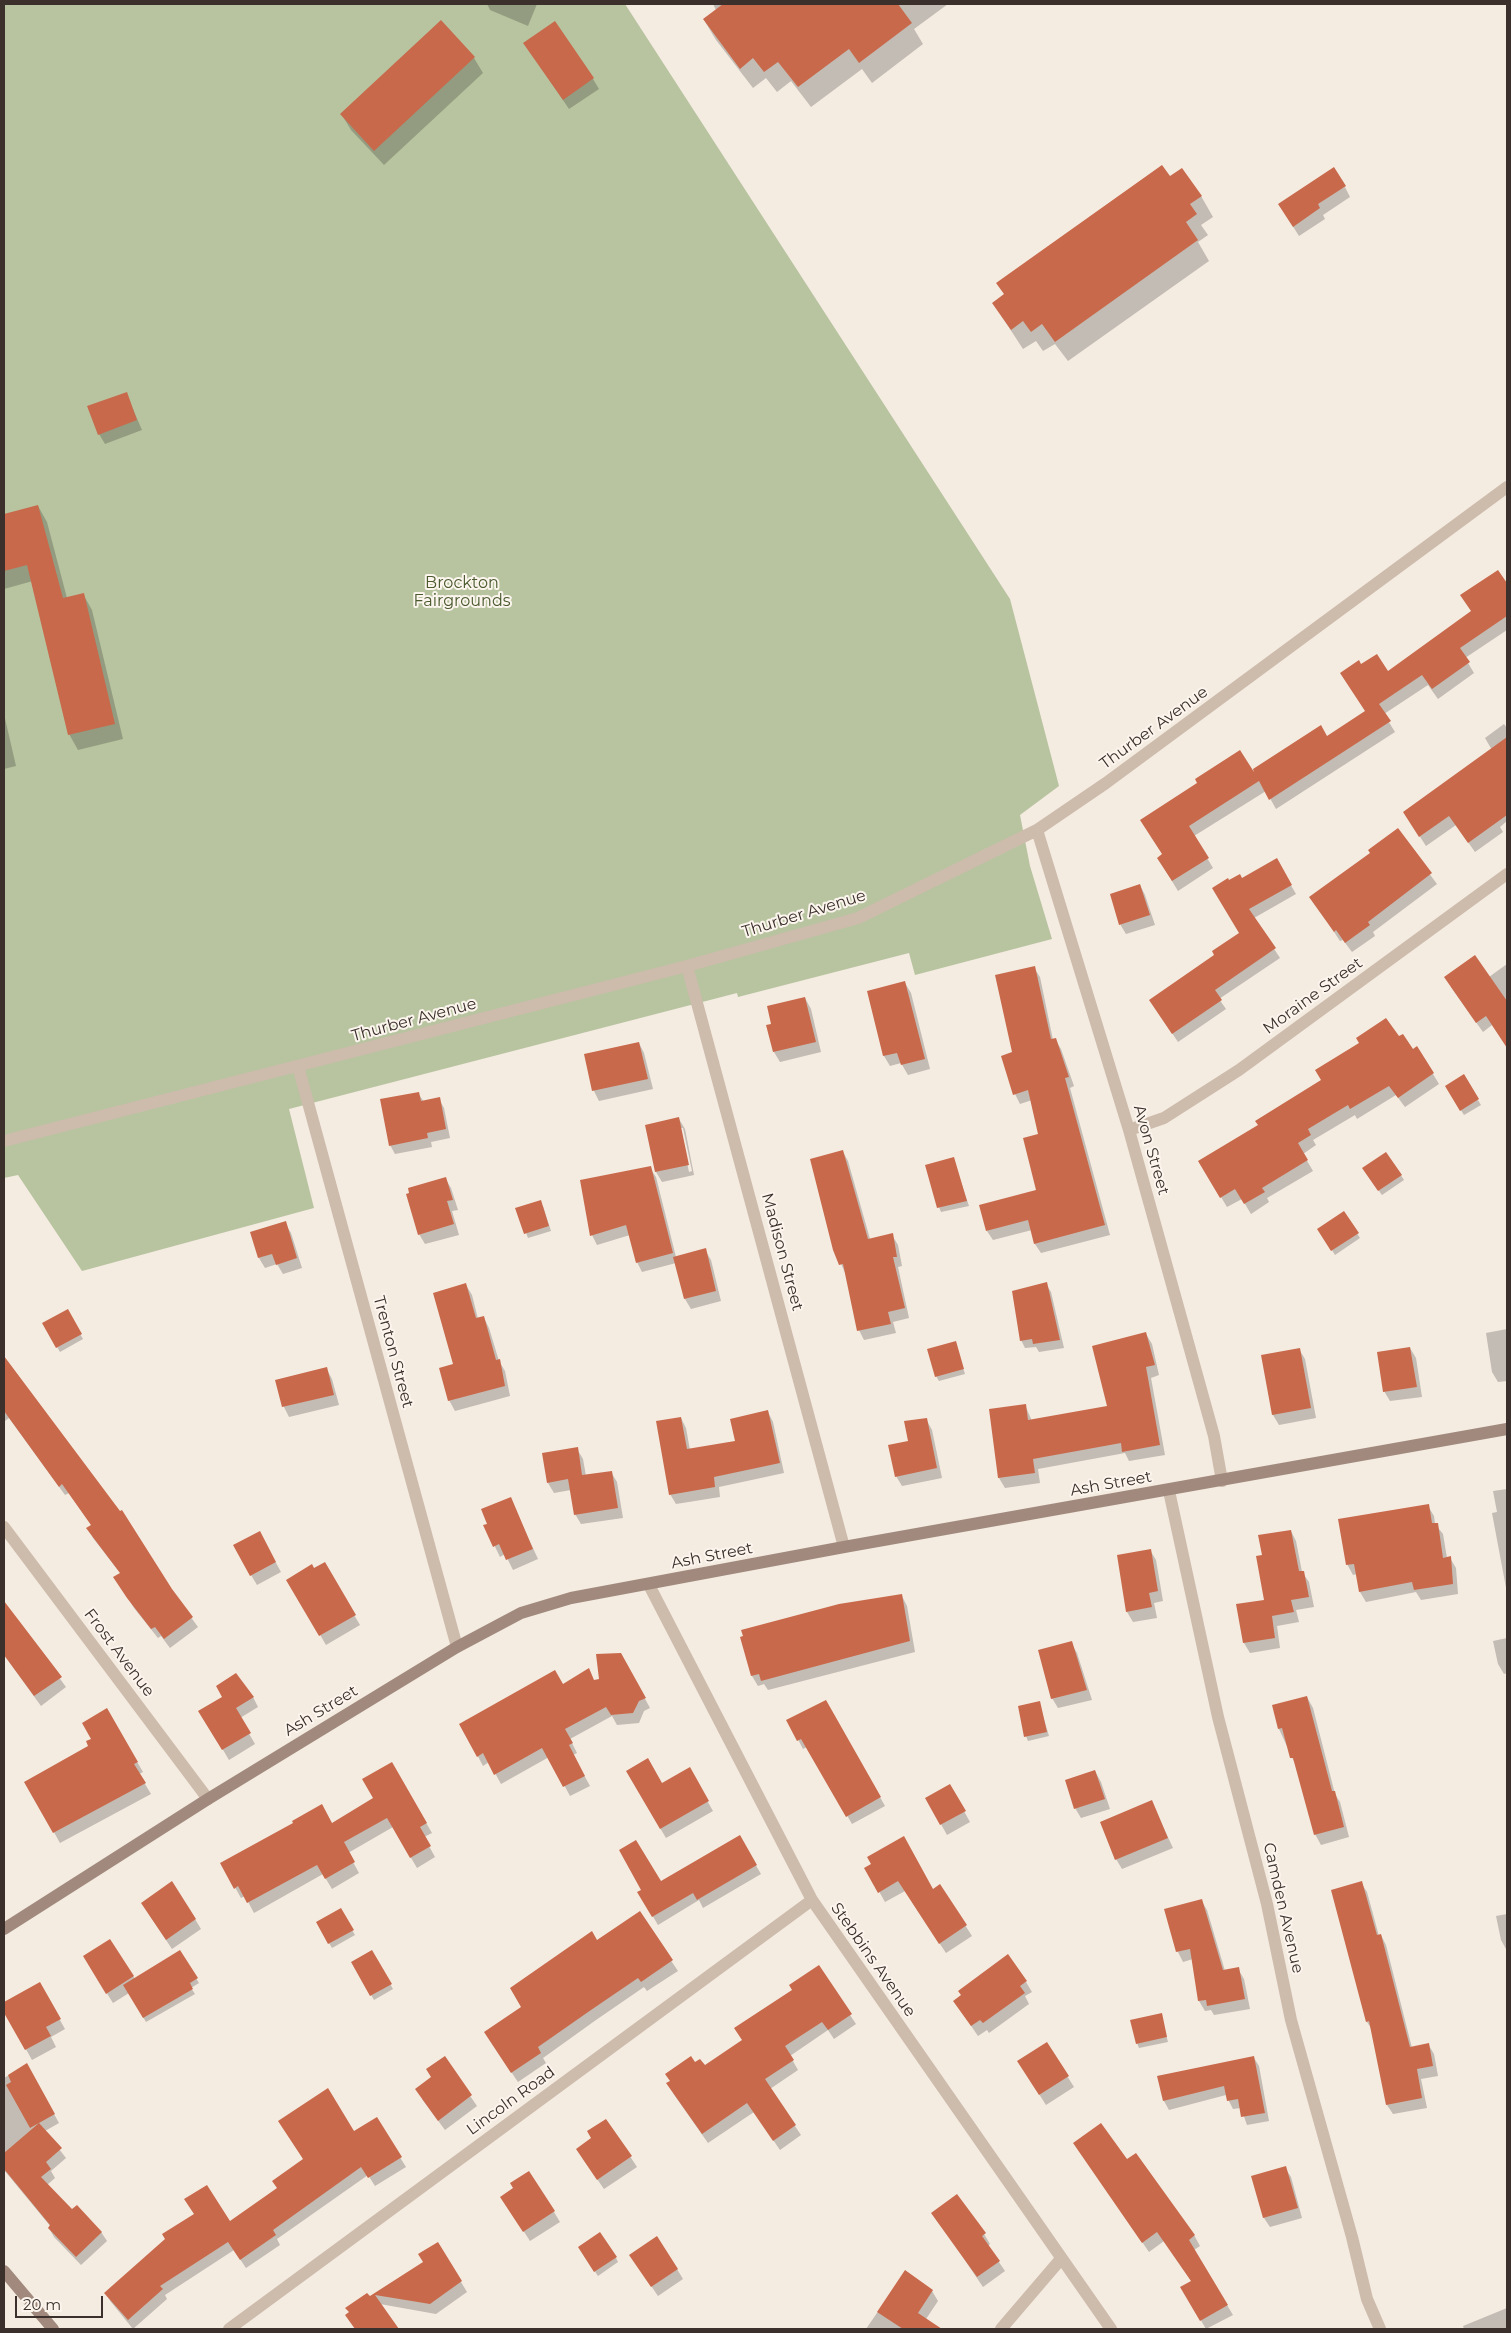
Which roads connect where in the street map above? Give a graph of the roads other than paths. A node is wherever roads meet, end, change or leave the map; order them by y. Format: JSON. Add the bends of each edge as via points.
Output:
{"nodes":[{"id":1,"x":1507,"y":488,"type":"edge"},
{"id":2,"x":1037,"y":830,"type":"junction"},
{"id":3,"x":1507,"y":874,"type":"edge"},
{"id":4,"x":687,"y":966,"type":"junction"},
{"id":5,"x":298,"y":1066,"type":"junction"},
{"id":6,"x":1129,"y":1130,"type":"junction"},
{"id":7,"x":4,"y":1141,"type":"edge"},
{"id":8,"x":1507,"y":1429,"type":"edge"},
{"id":9,"x":1222,"y":1482,"type":"junction"},
{"id":10,"x":1169,"y":1491,"type":"junction"},
{"id":11,"x":4,"y":1527,"type":"edge"},
{"id":12,"x":844,"y":1547,"type":"junction"},
{"id":13,"x":649,"y":1585,"type":"junction"},
{"id":14,"x":457,"y":1647,"type":"junction"},
{"id":15,"x":208,"y":1799,"type":"junction"},
{"id":16,"x":812,"y":1900,"type":"junction"},
{"id":17,"x":4,"y":1929,"type":"edge"},
{"id":18,"x":1060,"y":2260,"type":"junction"},
{"id":19,"x":4,"y":2271,"type":"edge"},
{"id":20,"x":53,"y":2329,"type":"edge"},
{"id":21,"x":229,"y":2329,"type":"edge"},
{"id":22,"x":1001,"y":2329,"type":"edge"},
{"id":23,"x":1111,"y":2329,"type":"edge"},
{"id":24,"x":1380,"y":2329,"type":"edge"}],
"edges":[{"from":1,"to":2,"type":"street","name":"Thurber Avenue","via":[[1106,783]]},
{"from":2,"to":4,"type":"street","name":"Thurber Avenue","via":[[858,918]]},
{"from":2,"to":6,"type":"street","name":"Avon Street"},
{"from":3,"to":6,"type":"street","name":"Moraine Street","via":[[1240,1070],[1164,1118]]},
{"from":4,"to":5,"type":"street","name":"Thurber Avenue"},
{"from":4,"to":12,"type":"street","name":"Madison Street"},
{"from":5,"to":7,"type":"street","name":"Thurber Avenue"},
{"from":5,"to":14,"type":"street","name":"Trenton Street"},
{"from":6,"to":9,"type":"street","name":"Avon Street","via":[[1214,1436]]},
{"from":8,"to":9,"type":"street","name":"Ash Street"},
{"from":9,"to":10,"type":"street","name":"Ash Street"},
{"from":10,"to":12,"type":"street","name":"Ash Street"},
{"from":10,"to":24,"type":"street","name":"Camden Avenue","via":[[1218,1717],[1267,1904],[1291,2020],[1367,2299]]},
{"from":11,"to":15,"type":"street","name":"Frost Avenue"},
{"from":12,"to":13,"type":"street","name":"Ash Street"},
{"from":13,"to":14,"type":"street","name":"Ash Street","via":[[571,1598],[522,1613]]},
{"from":13,"to":16,"type":"street","name":"Stebbins Avenue"},
{"from":14,"to":15,"type":"street","name":"Ash Street"},
{"from":15,"to":17,"type":"street","name":"Ash Street"},
{"from":16,"to":18,"type":"street","name":"Stebbins Avenue"},
{"from":16,"to":21,"type":"street","name":"Lincoln Road"},
{"from":18,"to":22,"type":"street"},
{"from":18,"to":23,"type":"street","name":"Stebbins Avenue"},
{"from":19,"to":20,"type":"street"}]}
